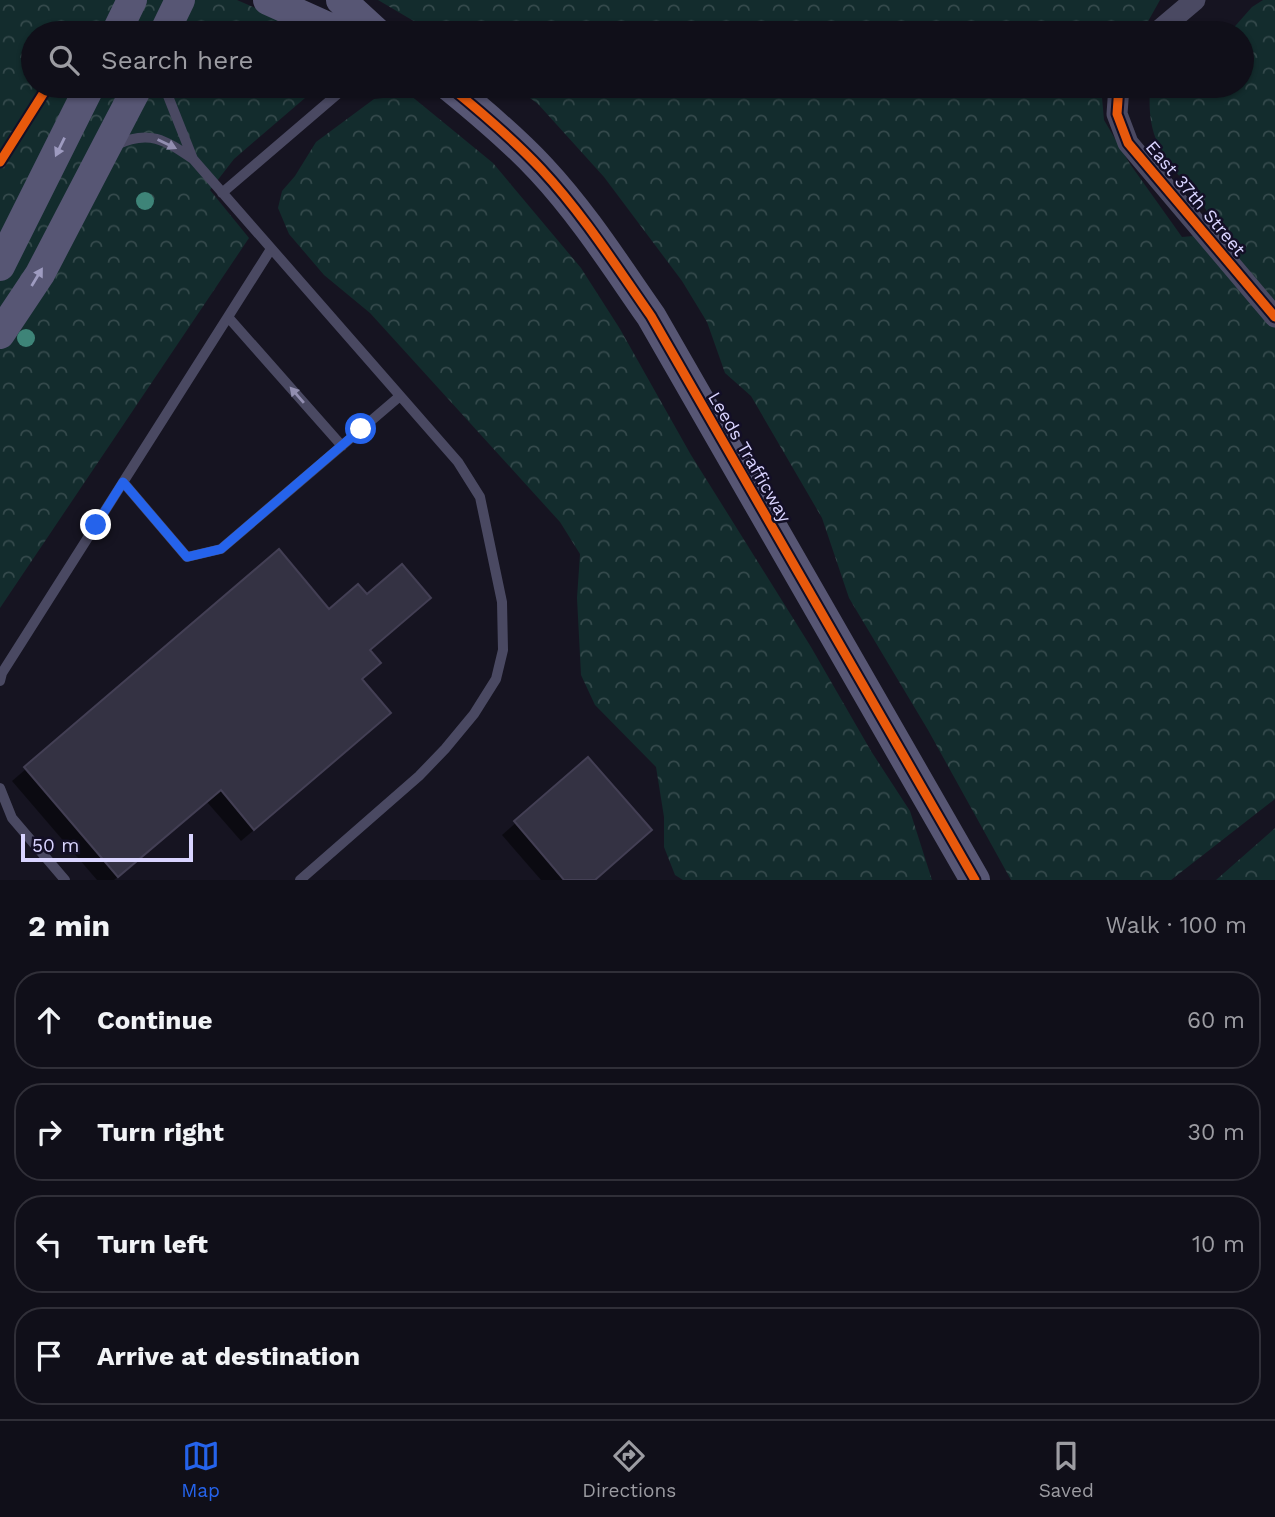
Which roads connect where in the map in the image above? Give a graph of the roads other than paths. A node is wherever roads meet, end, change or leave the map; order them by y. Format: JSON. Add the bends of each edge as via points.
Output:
{"nodes":[{"id":1,"x":132,"y":0,"type":"edge"},
{"id":2,"x":180,"y":0,"type":"edge"},
{"id":3,"x":268,"y":0,"type":"edge"},
{"id":4,"x":341,"y":0,"type":"edge"},
{"id":5,"x":1195,"y":0,"type":"edge"},
{"id":6,"x":122,"y":21,"type":"edge"},
{"id":7,"x":170,"y":21,"type":"edge"},
{"id":8,"x":316,"y":21,"type":"edge"},
{"id":9,"x":364,"y":21,"type":"edge"},
{"id":10,"x":1170,"y":21,"type":"edge"},
{"id":11,"x":84,"y":98,"type":"edge"},
{"id":12,"x":132,"y":98,"type":"edge"},
{"id":13,"x":169,"y":98,"type":"edge"},
{"id":14,"x":333,"y":98,"type":"edge"},
{"id":15,"x":464,"y":98,"type":"edge"},
{"id":16,"x":1118,"y":98,"type":"edge"},
{"id":17,"x":104,"y":151,"type":"junction"},
{"id":18,"x":193,"y":159,"type":"junction"},
{"id":19,"x":222,"y":193,"type":"junction"},
{"id":20,"x":271,"y":249,"type":"junction"},
{"id":21,"x":0,"y":266,"type":"edge"},
{"id":22,"x":228,"y":317,"type":"junction"},
{"id":23,"x":1275,"y":317,"type":"edge"},
{"id":24,"x":0,"y":334,"type":"edge"},
{"id":25,"x":400,"y":396,"type":"junction"},
{"id":26,"x":342,"y":446,"type":"junction"},
{"id":27,"x":123,"y":482,"type":"junction"},
{"id":28,"x":0,"y":681,"type":"edge"},
{"id":29,"x":0,"y":788,"type":"edge"},
{"id":30,"x":65,"y":880,"type":"edge"},
{"id":31,"x":300,"y":880,"type":"edge"},
{"id":32,"x":975,"y":880,"type":"edge"}],
"edges":[{"from":1,"to":6,"type":"main road"},
{"from":2,"to":7,"type":"main road"},
{"from":3,"to":8,"type":"main road"},
{"from":4,"to":9,"type":"main road"},
{"from":5,"to":10,"type":"street"},
{"from":11,"to":21,"type":"main road","one_way":true},
{"from":12,"to":17,"type":"main road"},
{"from":13,"to":18,"type":"lane"},
{"from":14,"to":19,"type":"lane"},
{"from":15,"to":32,"type":"main road","name":"Leeds Trafficway","via":[[541,169],[589,227],[651,316]]},
{"from":16,"to":23,"type":"street","name":"East 37th Street","via":[[1117,114],[1128,143]]},
{"from":17,"to":18,"type":"lane","one_way":true,"via":[[130,138],[151,136]]},
{"from":24,"to":17,"type":"main road","one_way":true,"via":[[40,274]]},
{"from":18,"to":19,"type":"lane"},
{"from":19,"to":20,"type":"lane"},
{"from":20,"to":22,"type":"lane"},
{"from":20,"to":25,"type":"lane"},
{"from":26,"to":22,"type":"lane","one_way":true},
{"from":22,"to":27,"type":"lane"},
{"from":25,"to":26,"type":"lane"},
{"from":25,"to":31,"type":"lane","via":[[458,462],[480,497],[502,602],[503,650],[496,679],[445,749]]},
{"from":26,"to":27,"type":"lane","via":[[221,549],[187,557]]},
{"from":27,"to":28,"type":"lane"},
{"from":29,"to":30,"type":"lane","via":[[12,818]]}]}
